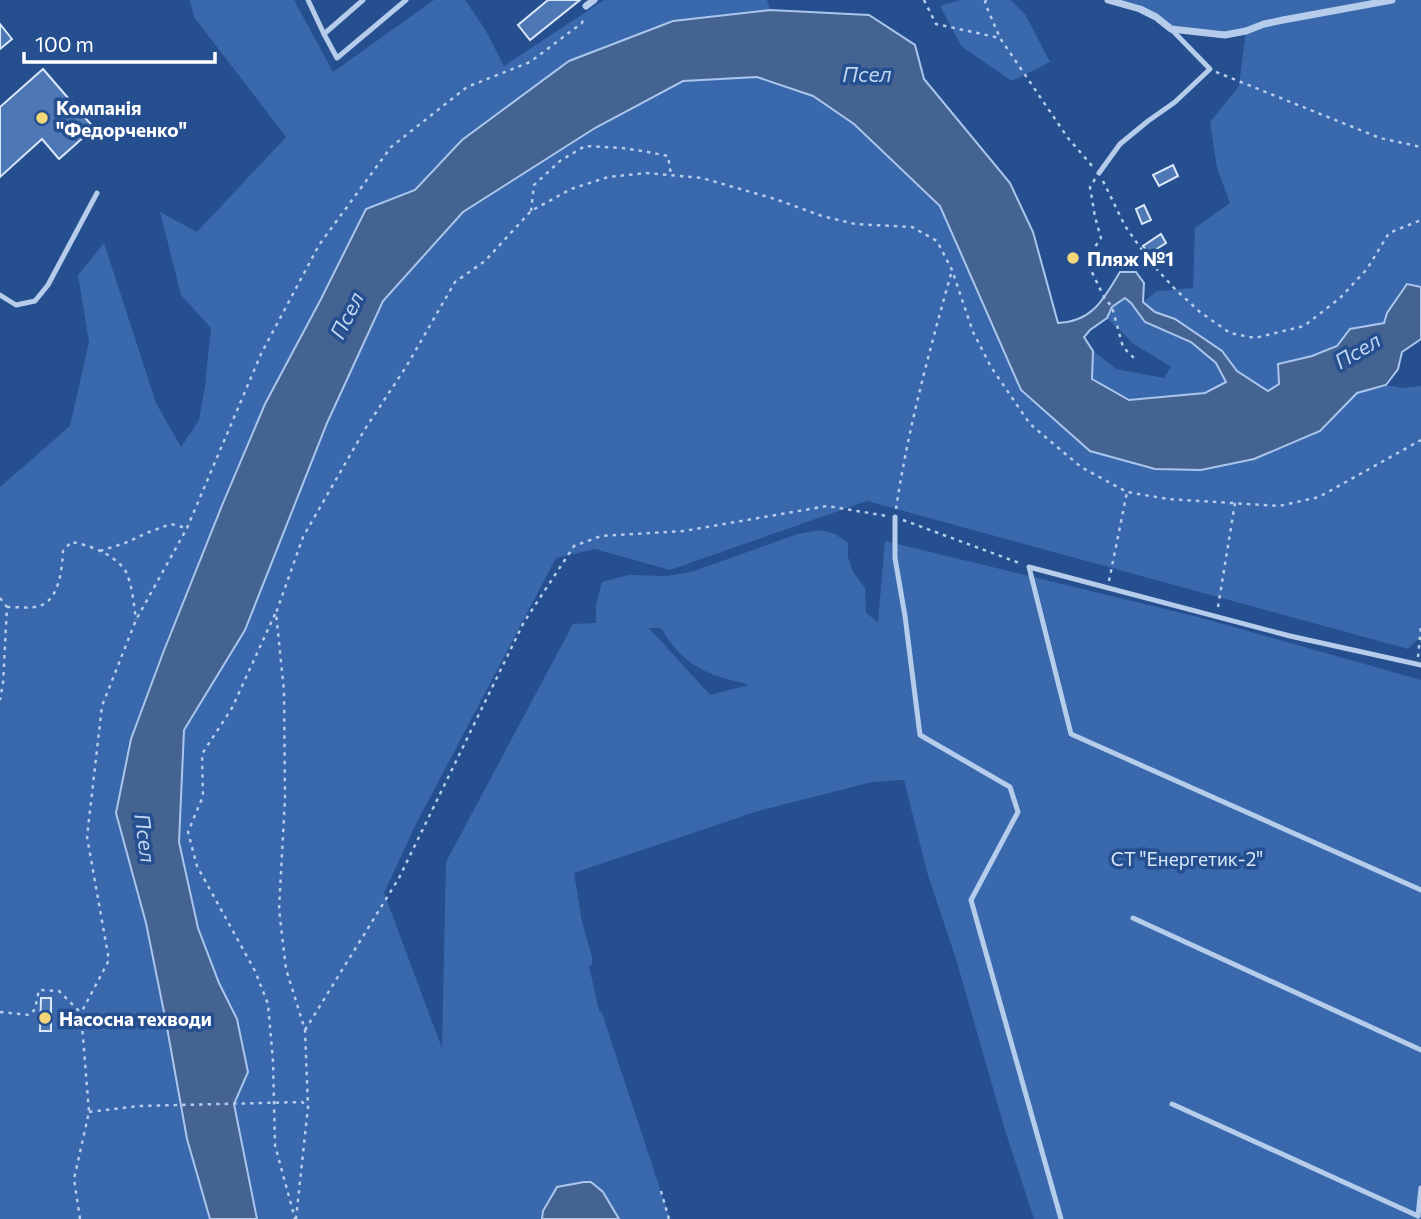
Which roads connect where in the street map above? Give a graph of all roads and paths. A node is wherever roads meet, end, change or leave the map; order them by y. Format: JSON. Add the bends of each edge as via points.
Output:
{"nodes":[{"id":1,"x":308,"y":0,"type":"edge"},
{"id":2,"x":363,"y":0,"type":"edge"},
{"id":3,"x":407,"y":0,"type":"edge"},
{"id":4,"x":594,"y":0,"type":"edge"},
{"id":5,"x":924,"y":0,"type":"edge"},
{"id":6,"x":986,"y":0,"type":"edge"},
{"id":7,"x":1108,"y":0,"type":"edge"},
{"id":8,"x":1392,"y":0,"type":"edge"},
{"id":9,"x":586,"y":6,"type":"joint"},
{"id":10,"x":1171,"y":29,"type":"junction"},
{"id":11,"x":324,"y":34,"type":"junction"},
{"id":12,"x":1000,"y":38,"type":"junction"},
{"id":13,"x":1210,"y":69,"type":"junction"},
{"id":14,"x":1421,"y":147,"type":"edge"},
{"id":15,"x":1099,"y":173,"type":"junction"},
{"id":16,"x":671,"y":176,"type":"junction"},
{"id":17,"x":97,"y":192,"type":"dead end"},
{"id":18,"x":531,"y":211,"type":"junction"},
{"id":19,"x":1421,"y":220,"type":"edge"},
{"id":20,"x":952,"y":270,"type":"junction"},
{"id":21,"x":0,"y":295,"type":"edge"},
{"id":22,"x":1136,"y":360,"type":"dead end"},
{"id":23,"x":1421,"y":440,"type":"edge"},
{"id":24,"x":1127,"y":492,"type":"junction"},
{"id":25,"x":1235,"y":503,"type":"junction"},
{"id":26,"x":895,"y":517,"type":"junction"},
{"id":27,"x":187,"y":528,"type":"junction"},
{"id":28,"x":100,"y":551,"type":"junction"},
{"id":29,"x":1029,"y":567,"type":"junction"},
{"id":30,"x":1107,"y":588,"type":"junction"},
{"id":31,"x":0,"y":598,"type":"edge"},
{"id":32,"x":7,"y":607,"type":"junction"},
{"id":33,"x":276,"y":613,"type":"junction"},
{"id":34,"x":1217,"y":617,"type":"junction"},
{"id":35,"x":135,"y":620,"type":"junction"},
{"id":36,"x":1421,"y":626,"type":"edge"},
{"id":37,"x":1419,"y":665,"type":"edge"},
{"id":38,"x":0,"y":700,"type":"edge"},
{"id":39,"x":1421,"y":890,"type":"edge"},
{"id":40,"x":1133,"y":918,"type":"dead end"},
{"id":41,"x":0,"y":1012,"type":"edge"},
{"id":42,"x":81,"y":1013,"type":"junction"},
{"id":43,"x":305,"y":1030,"type":"junction"},
{"id":44,"x":1421,"y":1049,"type":"edge"},
{"id":45,"x":1172,"y":1104,"type":"dead end"},
{"id":46,"x":308,"y":1107,"type":"junction"},
{"id":47,"x":89,"y":1112,"type":"junction"},
{"id":48,"x":1421,"y":1188,"type":"edge"},
{"id":49,"x":661,"y":1191,"type":"dead end"},
{"id":50,"x":1417,"y":1217,"type":"edge"},
{"id":51,"x":80,"y":1219,"type":"edge"},
{"id":52,"x":296,"y":1219,"type":"edge"},
{"id":53,"x":669,"y":1219,"type":"edge"},
{"id":54,"x":1062,"y":1219,"type":"edge"}],
"edges":[{"from":1,"to":11,"type":"lane"},
{"from":2,"to":11,"type":"lane"},
{"from":3,"to":11,"type":"lane","via":[[337,58]]},
{"from":4,"to":9,"type":"street"},
{"from":5,"to":12,"type":"path","via":[[936,24]]},
{"from":6,"to":12,"type":"path"},
{"from":7,"to":10,"type":"street","via":[[1156,16]]},
{"from":8,"to":10,"type":"street","via":[[1225,35]]},
{"from":9,"to":27,"type":"path","via":[[582,23],[530,62],[467,87],[391,147],[319,245],[261,354]]},
{"from":10,"to":13,"type":"lane"},
{"from":12,"to":15,"type":"path","via":[[1068,138]]},
{"from":13,"to":14,"type":"path","via":[[1380,138]]},
{"from":13,"to":15,"type":"lane","via":[[1120,144]]},
{"from":15,"to":19,"type":"path","via":[[1125,226],[1175,289],[1230,333],[1255,338],[1304,326],[1367,269],[1389,233]]},
{"from":15,"to":22,"type":"path","via":[[1090,187],[1101,238],[1086,260],[1112,307],[1123,347]]},
{"from":16,"to":18,"type":"path","via":[[608,177],[571,189]]},
{"from":16,"to":18,"type":"path","via":[[668,156],[585,146],[560,160],[534,185]]},
{"from":16,"to":20,"type":"path","via":[[702,178],[855,224],[912,227],[937,241]]},
{"from":17,"to":21,"type":"lane","via":[[35,301],[16,305]]},
{"from":18,"to":33,"type":"path","via":[[485,261],[455,282],[303,537]]},
{"from":20,"to":24,"type":"path","via":[[973,332],[1030,424],[1082,467]]},
{"from":20,"to":26,"type":"path","via":[[922,380]]},
{"from":23,"to":25,"type":"path","via":[[1319,497],[1279,506]]},
{"from":24,"to":25,"type":"path"},
{"from":24,"to":30,"type":"path"},
{"from":25,"to":34,"type":"path"},
{"from":26,"to":29,"type":"path"},
{"from":26,"to":43,"type":"path","via":[[827,506],[684,531],[601,536],[575,546],[524,622],[399,878]]},
{"from":26,"to":54,"type":"lane","via":[[895,558],[920,735],[1010,787],[1018,813],[971,900]]},
{"from":27,"to":28,"type":"path","via":[[171,524]]},
{"from":27,"to":35,"type":"path"},
{"from":28,"to":32,"type":"path","via":[[71,542],[62,551],[51,600],[38,607]]},
{"from":28,"to":35,"type":"path","via":[[126,572]]},
{"from":29,"to":30,"type":"lane"},
{"from":29,"to":39,"type":"lane","via":[[1071,734]]},
{"from":30,"to":34,"type":"lane"},
{"from":31,"to":32,"type":"path"},
{"from":32,"to":38,"type":"path"},
{"from":33,"to":43,"type":"path","via":[[285,705],[279,909],[286,969]]},
{"from":33,"to":52,"type":"path","via":[[232,708],[202,754],[204,796],[188,831],[197,866],[268,1004],[275,1145]]},
{"from":34,"to":37,"type":"lane"},
{"from":35,"to":42,"type":"path","via":[[102,706],[87,836],[109,960]]},
{"from":36,"to":37,"type":"path"},
{"from":40,"to":44,"type":"lane"},
{"from":41,"to":42,"type":"path","via":[[30,1015],[38,990],[59,991]]},
{"from":42,"to":47,"type":"path"},
{"from":43,"to":46,"type":"path"},
{"from":45,"to":50,"type":"lane"},
{"from":46,"to":47,"type":"path","via":[[302,1102],[139,1106]]},
{"from":46,"to":52,"type":"path"},
{"from":47,"to":51,"type":"path","via":[[74,1178]]},
{"from":48,"to":50,"type":"lane"},
{"from":49,"to":53,"type":"path"}]}
